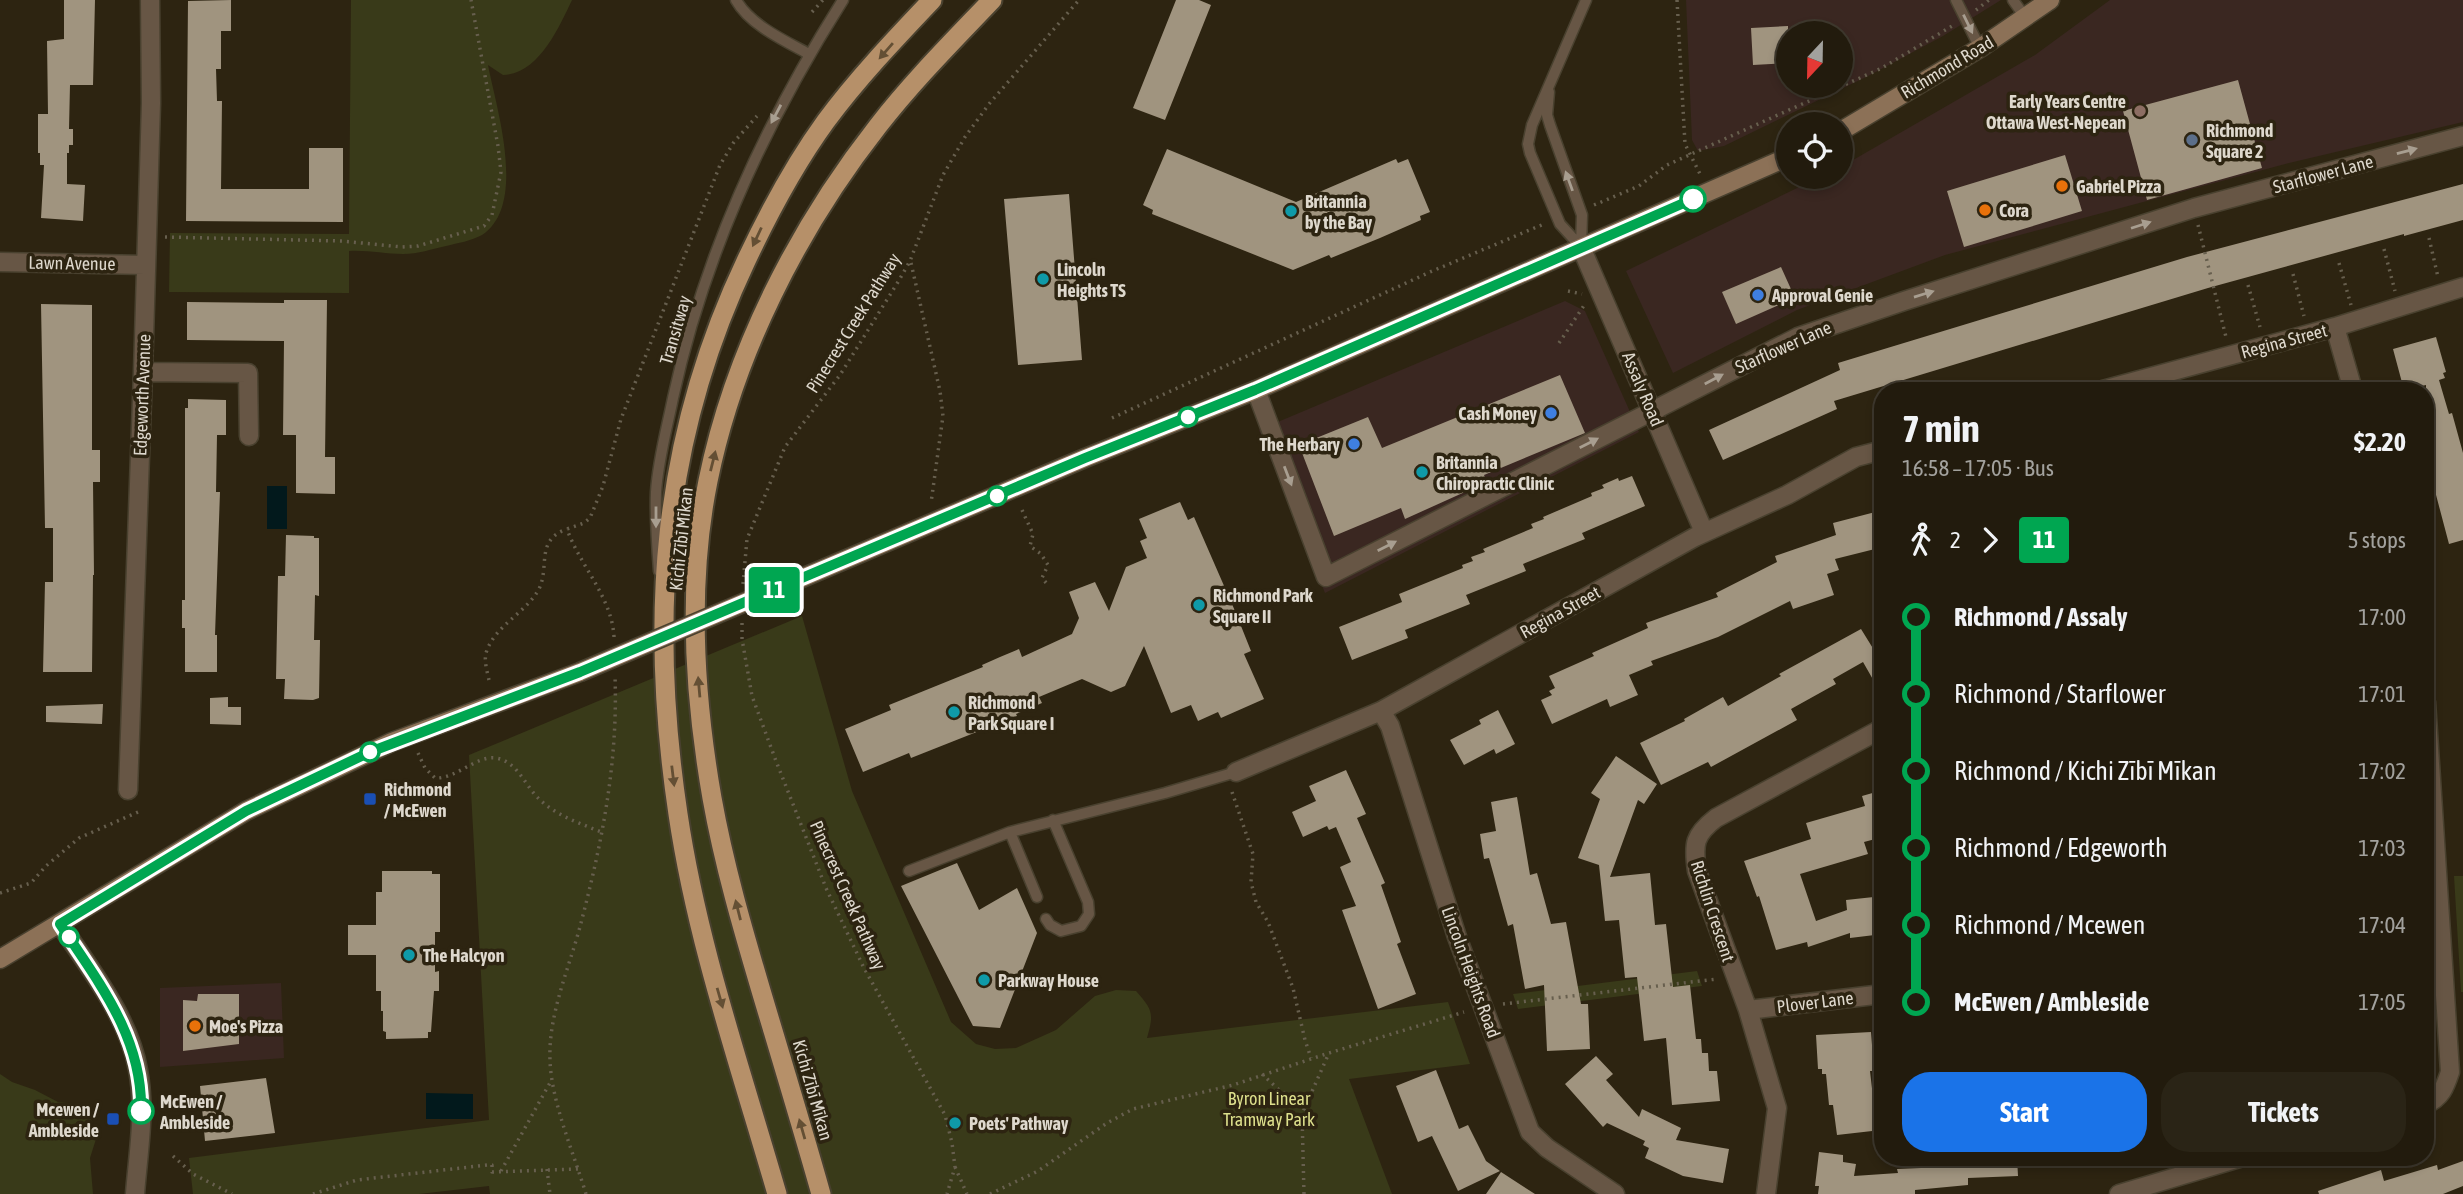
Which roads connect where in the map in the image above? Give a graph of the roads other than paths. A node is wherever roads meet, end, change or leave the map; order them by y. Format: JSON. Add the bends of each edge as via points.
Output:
{"nodes":[{"id":1,"x":150,"y":0,"type":"edge"},
{"id":2,"x":736,"y":0,"type":"edge"},
{"id":3,"x":843,"y":0,"type":"edge"},
{"id":4,"x":932,"y":0,"type":"edge"},
{"id":5,"x":992,"y":0,"type":"edge"},
{"id":6,"x":1586,"y":0,"type":"edge"},
{"id":7,"x":1956,"y":0,"type":"edge"},
{"id":8,"x":2013,"y":0,"type":"edge"},
{"id":9,"x":2050,"y":0,"type":"edge"},
{"id":10,"x":2025,"y":18,"type":"junction"},
{"id":11,"x":1980,"y":48,"type":"junction"},
{"id":12,"x":809,"y":54,"type":"junction"},
{"id":13,"x":1550,"y":81,"type":"junction"},
{"id":14,"x":1853,"y":124,"type":"edge"},
{"id":15,"x":2463,"y":136,"type":"edge"},
{"id":16,"x":1776,"y":162,"type":"edge"},
{"id":17,"x":1581,"y":247,"type":"junction"},
{"id":18,"x":0,"y":262,"type":"edge"},
{"id":19,"x":145,"y":264,"type":"junction"},
{"id":20,"x":2463,"y":287,"type":"edge"},
{"id":21,"x":2335,"y":327,"type":"junction"},
{"id":22,"x":143,"y":372,"type":"junction"},
{"id":23,"x":2132,"y":382,"type":"edge"},
{"id":24,"x":2351,"y":382,"type":"edge"},
{"id":25,"x":1255,"y":390,"type":"junction"},
{"id":26,"x":1653,"y":411,"type":"junction"},
{"id":27,"x":249,"y":436,"type":"dead end"},
{"id":28,"x":1874,"y":452,"type":"edge"},
{"id":29,"x":1704,"y":532,"type":"junction"},
{"id":30,"x":663,"y":635,"type":"junction"},
{"id":31,"x":1381,"y":711,"type":"junction"},
{"id":32,"x":1874,"y":733,"type":"edge"},
{"id":33,"x":1236,"y":772,"type":"joint"},
{"id":34,"x":128,"y":790,"type":"dead end"},
{"id":35,"x":1053,"y":820,"type":"junction"},
{"id":36,"x":2434,"y":831,"type":"edge"},
{"id":37,"x":1010,"y":832,"type":"junction"},
{"id":38,"x":909,"y":871,"type":"dead end"},
{"id":39,"x":1037,"y":897,"type":"dead end"},
{"id":40,"x":1046,"y":919,"type":"dead end"},
{"id":41,"x":60,"y":924,"type":"junction"},
{"id":42,"x":0,"y":959,"type":"edge"},
{"id":43,"x":1874,"y":995,"type":"edge"},
{"id":44,"x":1748,"y":1010,"type":"junction"},
{"id":45,"x":2434,"y":1099,"type":"edge"},
{"id":46,"x":2200,"y":1166,"type":"edge"},
{"id":47,"x":135,"y":1194,"type":"edge"},
{"id":48,"x":777,"y":1194,"type":"edge"},
{"id":49,"x":821,"y":1194,"type":"edge"},
{"id":50,"x":1615,"y":1194,"type":"edge"},
{"id":51,"x":1766,"y":1194,"type":"edge"},
{"id":52,"x":2119,"y":1194,"type":"edge"}],
"edges":[{"from":1,"to":19,"type":"street","name":"Edgeworth Avenue"},
{"from":2,"to":12,"type":"lane","via":[[754,20]]},
{"from":3,"to":12,"type":"lane","name":"Transitway"},
{"from":4,"to":30,"type":"highway","name":"Kichi Zībī Mīkan","one_way":true,"via":[[827,121],[775,200],[727,302],[696,390],[680,457],[669,523]]},
{"from":49,"to":5,"type":"highway","name":"Kichi Zībī Mīkan","one_way":true,"via":[[743,926],[713,800],[695,634],[702,517],[733,392],[758,328],[802,240],[877,128]]},
{"from":6,"to":13,"type":"lane"},
{"from":7,"to":11,"type":"lane","one_way":true},
{"from":8,"to":10,"type":"lane"},
{"from":9,"to":10,"type":"main road","name":"Richmond Road"},
{"from":10,"to":11,"type":"main road","name":"Richmond Road"},
{"from":11,"to":14,"type":"main road","name":"Richmond Road"},
{"from":12,"to":30,"type":"lane","name":"Transitway","one_way":true,"via":[[733,207],[684,355],[656,489]]},
{"from":17,"to":13,"type":"lane","one_way":true,"via":[[1582,215],[1547,115]]},
{"from":13,"to":17,"type":"lane","via":[[1528,144],[1560,224]]},
{"from":26,"to":15,"type":"street","name":"Starflower Lane","one_way":true,"via":[[1798,337],[1904,300],[2194,208]]},
{"from":16,"to":17,"type":"main road"},
{"from":17,"to":25,"type":"main road"},
{"from":17,"to":26,"type":"street","name":"Assaly Road"},
{"from":18,"to":19,"type":"street","name":"Lawn Avenue"},
{"from":19,"to":22,"type":"street","name":"Edgeworth Avenue"},
{"from":20,"to":21,"type":"street","name":"Regina Street"},
{"from":21,"to":23,"type":"street","name":"Regina Street"},
{"from":21,"to":24,"type":"street"},
{"from":22,"to":27,"type":"street","via":[[248,373]]},
{"from":22,"to":34,"type":"street","name":"Edgeworth Avenue"},
{"from":25,"to":26,"type":"street","name":"Starflower Lane","one_way":true,"via":[[1326,577]]},
{"from":25,"to":41,"type":"main road","bridge":true,"via":[[580,672],[347,762],[246,811]]},
{"from":26,"to":29,"type":"street","name":"Assaly Road"},
{"from":28,"to":29,"type":"street","name":"Regina Street"},
{"from":29,"to":31,"type":"street","name":"Regina Street"},
{"from":30,"to":48,"type":"highway","name":"Kichi Zībī Mīkan","one_way":true,"via":[[670,749],[687,864],[708,959]]},
{"from":31,"to":33,"type":"street","name":"Regina Street"},
{"from":31,"to":50,"type":"street","name":"Lincoln Heights Road","via":[[1390,726],[1457,937],[1530,1132]]},
{"from":32,"to":44,"type":"street","name":"Richlin Crescent","via":[[1700,831],[1694,853],[1697,871]]},
{"from":33,"to":35,"type":"lane"},
{"from":35,"to":37,"type":"lane"},
{"from":35,"to":40,"type":"lane","via":[[1089,914],[1081,926],[1069,930],[1055,929]]},
{"from":36,"to":45,"type":"street","via":[[2449,1072],[2444,1090]]},
{"from":37,"to":38,"type":"lane"},
{"from":37,"to":39,"type":"lane"},
{"from":41,"to":42,"type":"main road"},
{"from":41,"to":47,"type":"street","via":[[117,1015],[135,1056],[141,1098]]},
{"from":43,"to":44,"type":"street","name":"Plover Lane"},
{"from":44,"to":51,"type":"street","name":"Richlin Crescent","via":[[1777,1108]]},
{"from":46,"to":52,"type":"street"}]}
